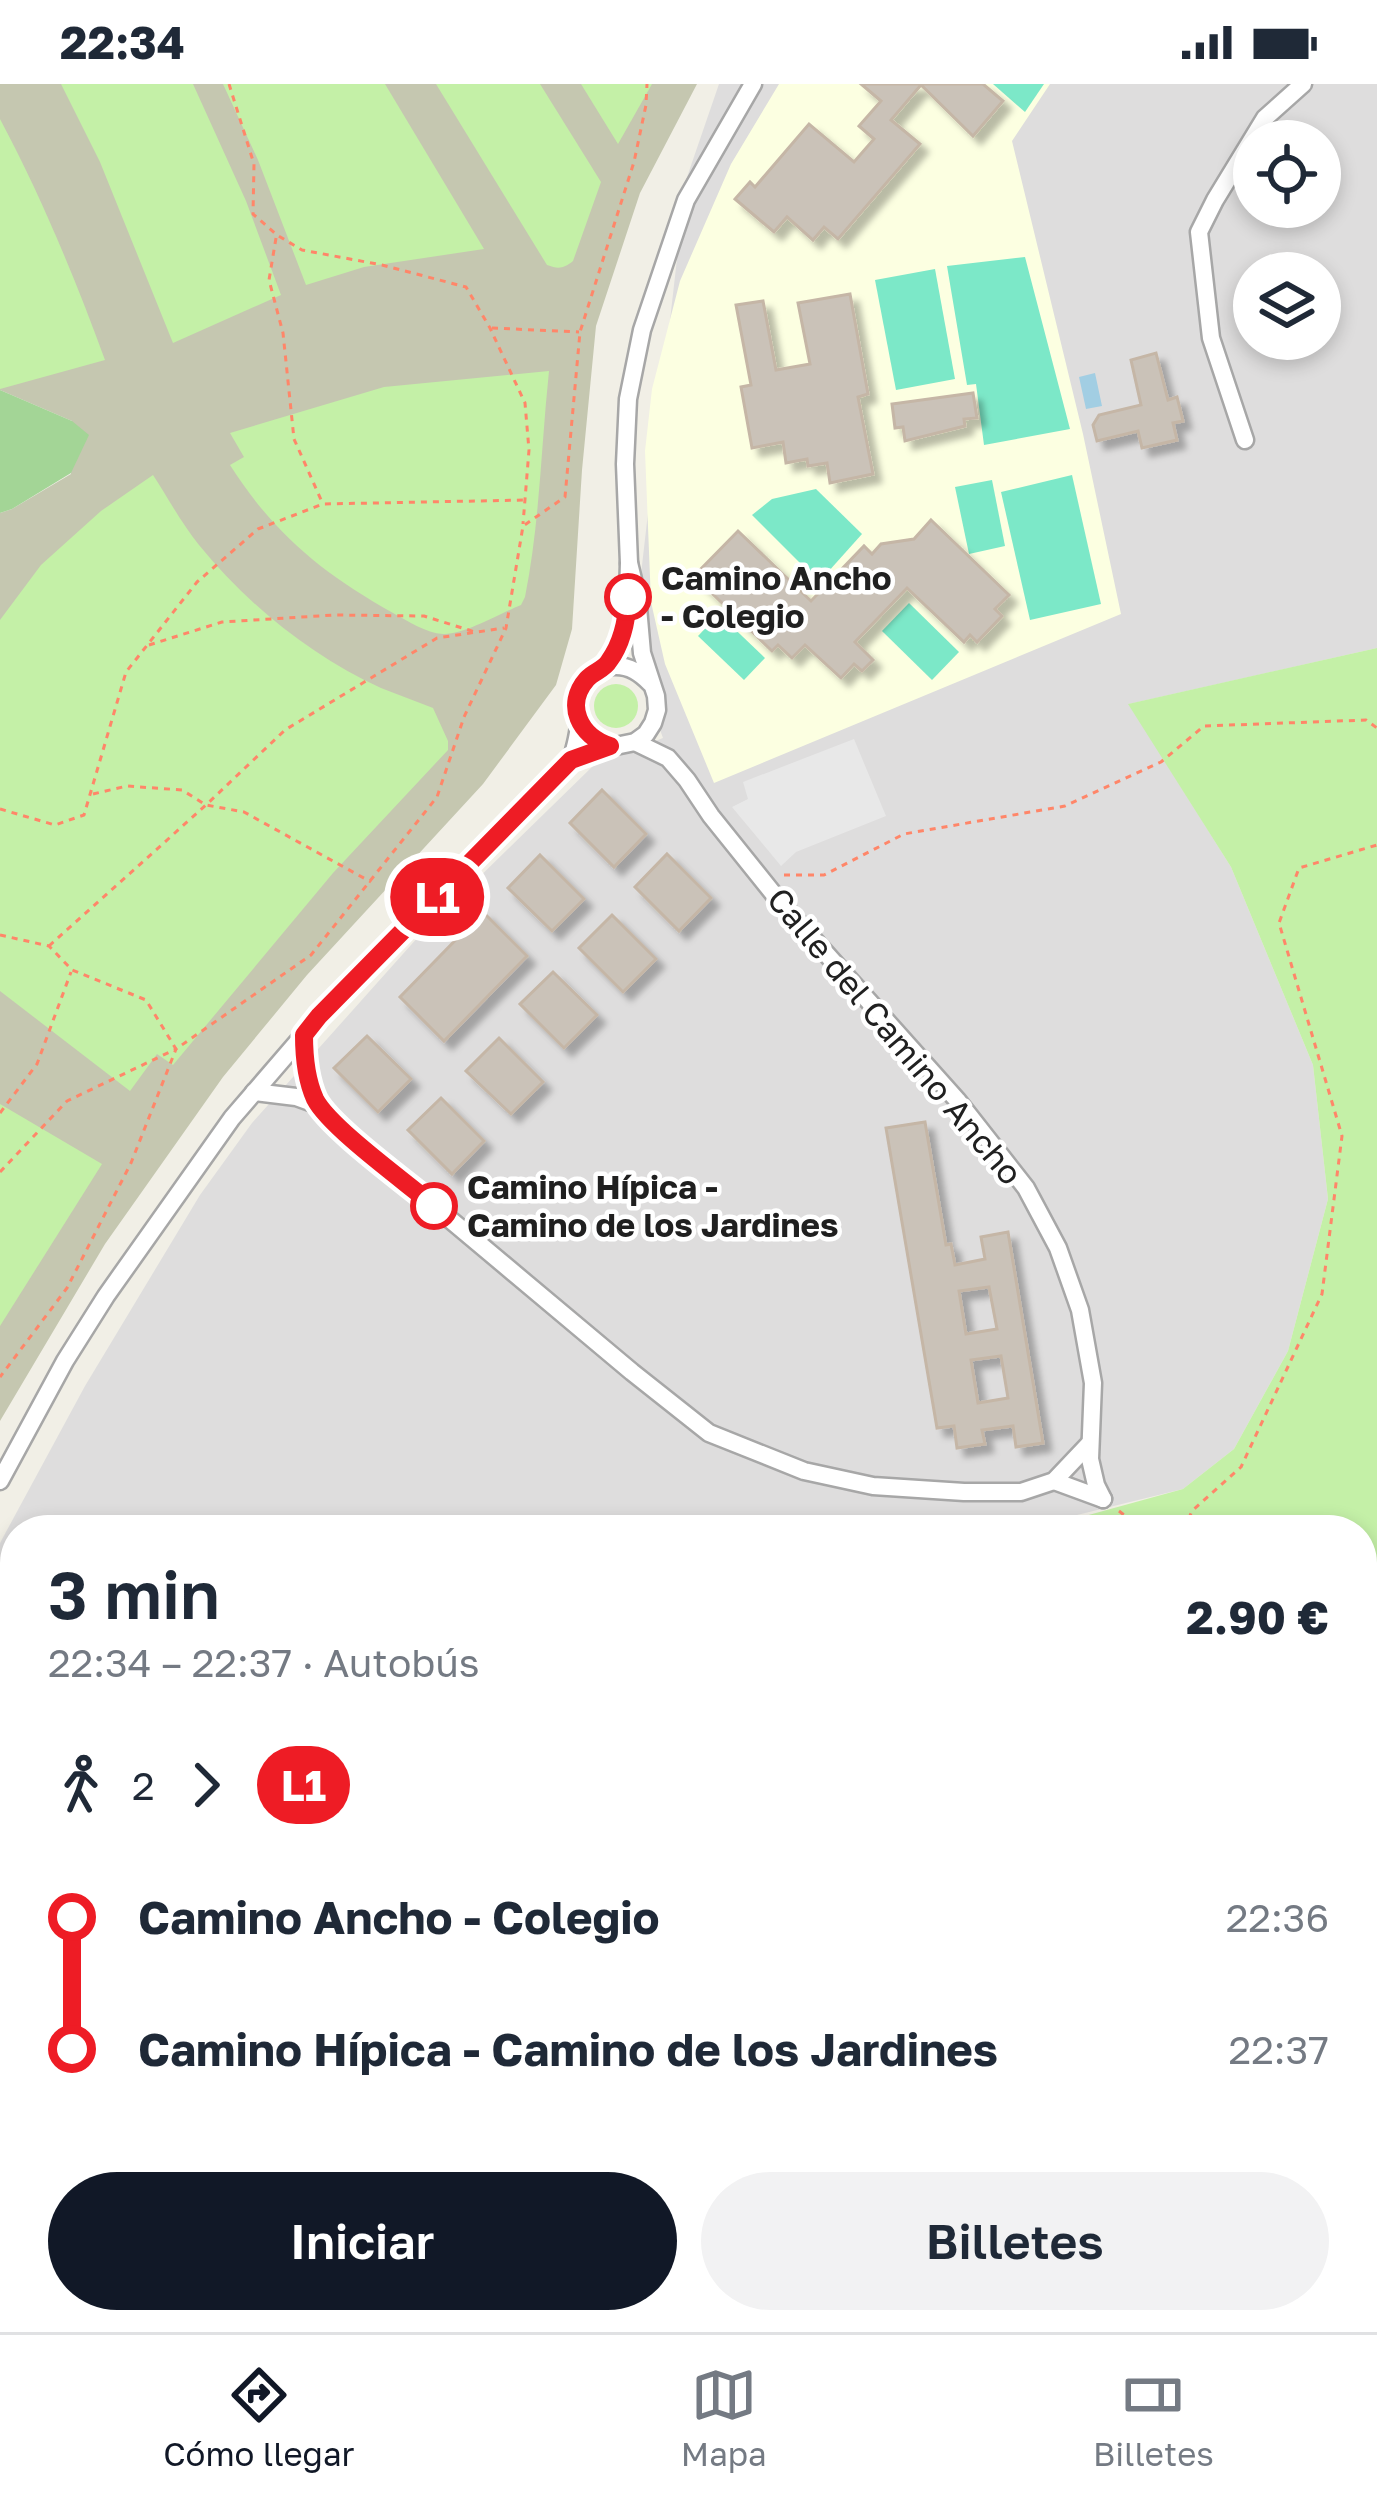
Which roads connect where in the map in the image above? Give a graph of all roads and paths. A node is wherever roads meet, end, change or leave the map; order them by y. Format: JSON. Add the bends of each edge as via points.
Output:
{"nodes":[{"id":1,"x":229,"y":84,"type":"edge"},
{"id":2,"x":647,"y":84,"type":"edge"},
{"id":3,"x":754,"y":84,"type":"edge"},
{"id":4,"x":1303,"y":84,"type":"edge"},
{"id":5,"x":277,"y":235,"type":"junction"},
{"id":6,"x":490,"y":328,"type":"junction"},
{"id":7,"x":580,"y":332,"type":"junction"},
{"id":8,"x":1245,"y":440,"type":"dead end"},
{"id":9,"x":526,"y":500,"type":"junction"},
{"id":10,"x":323,"y":504,"type":"junction"},
{"id":11,"x":523,"y":526,"type":"junction"},
{"id":12,"x":629,"y":563,"type":"junction"},
{"id":13,"x":506,"y":628,"type":"junction"},
{"id":14,"x":477,"y":632,"type":"junction"},
{"id":15,"x":146,"y":646,"type":"junction"},
{"id":16,"x":606,"y":667,"type":"junction"},
{"id":17,"x":650,"y":684,"type":"junction"},
{"id":18,"x":579,"y":722,"type":"junction"},
{"id":19,"x":1377,"y":728,"type":"edge"},
{"id":20,"x":635,"y":742,"type":"junction"},
{"id":21,"x":610,"y":746,"type":"junction"},
{"id":22,"x":571,"y":760,"type":"junction"},
{"id":23,"x":91,"y":794,"type":"junction"},
{"id":24,"x":206,"y":805,"type":"junction"},
{"id":25,"x":0,"y":809,"type":"edge"},
{"id":26,"x":1377,"y":845,"type":"edge"},
{"id":27,"x":758,"y":874,"type":"junction"},
{"id":28,"x":371,"y":882,"type":"junction"},
{"id":29,"x":0,"y":934,"type":"edge"},
{"id":30,"x":49,"y":946,"type":"junction"},
{"id":31,"x":72,"y":970,"type":"junction"},
{"id":32,"x":304,"y":1035,"type":"junction"},
{"id":33,"x":176,"y":1048,"type":"junction"},
{"id":34,"x":254,"y":1092,"type":"junction"},
{"id":35,"x":318,"y":1105,"type":"junction"},
{"id":36,"x":0,"y":1113,"type":"edge"},
{"id":37,"x":0,"y":1172,"type":"edge"},
{"id":38,"x":0,"y":1377,"type":"edge"},
{"id":39,"x":1090,"y":1443,"type":"junction"},
{"id":40,"x":0,"y":1481,"type":"edge"},
{"id":41,"x":1054,"y":1481,"type":"junction"},
{"id":42,"x":1103,"y":1499,"type":"junction"},
{"id":43,"x":1124,"y":1515,"type":"edge"},
{"id":44,"x":1190,"y":1515,"type":"edge"}],
"edges":[{"from":1,"to":5,"type":"path","via":[[254,164],[253,214]]},
{"from":2,"to":7,"type":"path","via":[[634,162]]},
{"from":3,"to":12,"type":"street","via":[[686,200],[642,330],[628,399]]},
{"from":4,"to":8,"type":"street","via":[[1264,118],[1199,232],[1211,338]]},
{"from":5,"to":6,"type":"path","via":[[302,250],[466,287]]},
{"from":5,"to":10,"type":"path","via":[[269,280],[295,439]]},
{"from":6,"to":7,"type":"path"},
{"from":6,"to":9,"type":"path","via":[[525,403]]},
{"from":7,"to":11,"type":"path","via":[[565,497]]},
{"from":9,"to":10,"type":"path"},
{"from":9,"to":11,"type":"path"},
{"from":10,"to":15,"type":"path","via":[[258,529],[197,582]]},
{"from":11,"to":13,"type":"path"},
{"from":12,"to":16,"type":"street","via":[[627,623]]},
{"from":12,"to":17,"type":"street"},
{"from":13,"to":14,"type":"path"},
{"from":13,"to":28,"type":"path","via":[[436,797]]},
{"from":14,"to":15,"type":"path","via":[[424,616],[334,615],[222,622]]},
{"from":14,"to":24,"type":"path","via":[[437,638],[285,730]]},
{"from":15,"to":23,"type":"path","via":[[126,672]]},
{"from":16,"to":17,"type":"street","via":[[631,668]]},
{"from":16,"to":18,"type":"street","via":[[578,694]]},
{"from":17,"to":20,"type":"street","via":[[657,710]]},
{"from":18,"to":21,"type":"street"},
{"from":18,"to":22,"type":"street"},
{"from":19,"to":27,"type":"path","via":[[1366,720],[1204,726],[1160,763],[1065,806],[904,834],[824,874]]},
{"from":20,"to":21,"type":"street"},
{"from":20,"to":27,"type":"street","name":"Calle del Camino Ancho","via":[[668,758]]},
{"from":21,"to":22,"type":"street"},
{"from":22,"to":32,"type":"street"},
{"from":23,"to":24,"type":"path","via":[[127,786],[182,790]]},
{"from":23,"to":25,"type":"path","via":[[84,815],[55,825]]},
{"from":24,"to":28,"type":"path","via":[[244,812]]},
{"from":24,"to":30,"type":"path"},
{"from":26,"to":44,"type":"path","via":[[1299,868],[1279,923],[1342,1136],[1322,1294],[1241,1467]]},
{"from":27,"to":39,"type":"street","name":"Calle del Camino Ancho","via":[[1026,1188],[1081,1310],[1093,1383]]},
{"from":28,"to":33,"type":"path","via":[[310,955]]},
{"from":29,"to":30,"type":"path"},
{"from":30,"to":31,"type":"path"},
{"from":31,"to":33,"type":"path","via":[[146,1000]]},
{"from":31,"to":36,"type":"path","via":[[37,1064]]},
{"from":32,"to":34,"type":"street"},
{"from":32,"to":35,"type":"street"},
{"from":33,"to":37,"type":"path","via":[[67,1101]]},
{"from":33,"to":38,"type":"path","via":[[131,1162],[67,1288]]},
{"from":34,"to":35,"type":"street"},
{"from":34,"to":40,"type":"street","via":[[106,1296]]},
{"from":35,"to":41,"type":"street","via":[[709,1432],[804,1471],[873,1486],[1022,1492]]},
{"from":39,"to":41,"type":"street"},
{"from":39,"to":42,"type":"street","name":"Calle del Camino Ancho"},
{"from":41,"to":42,"type":"street"},
{"from":42,"to":43,"type":"path"}]}
